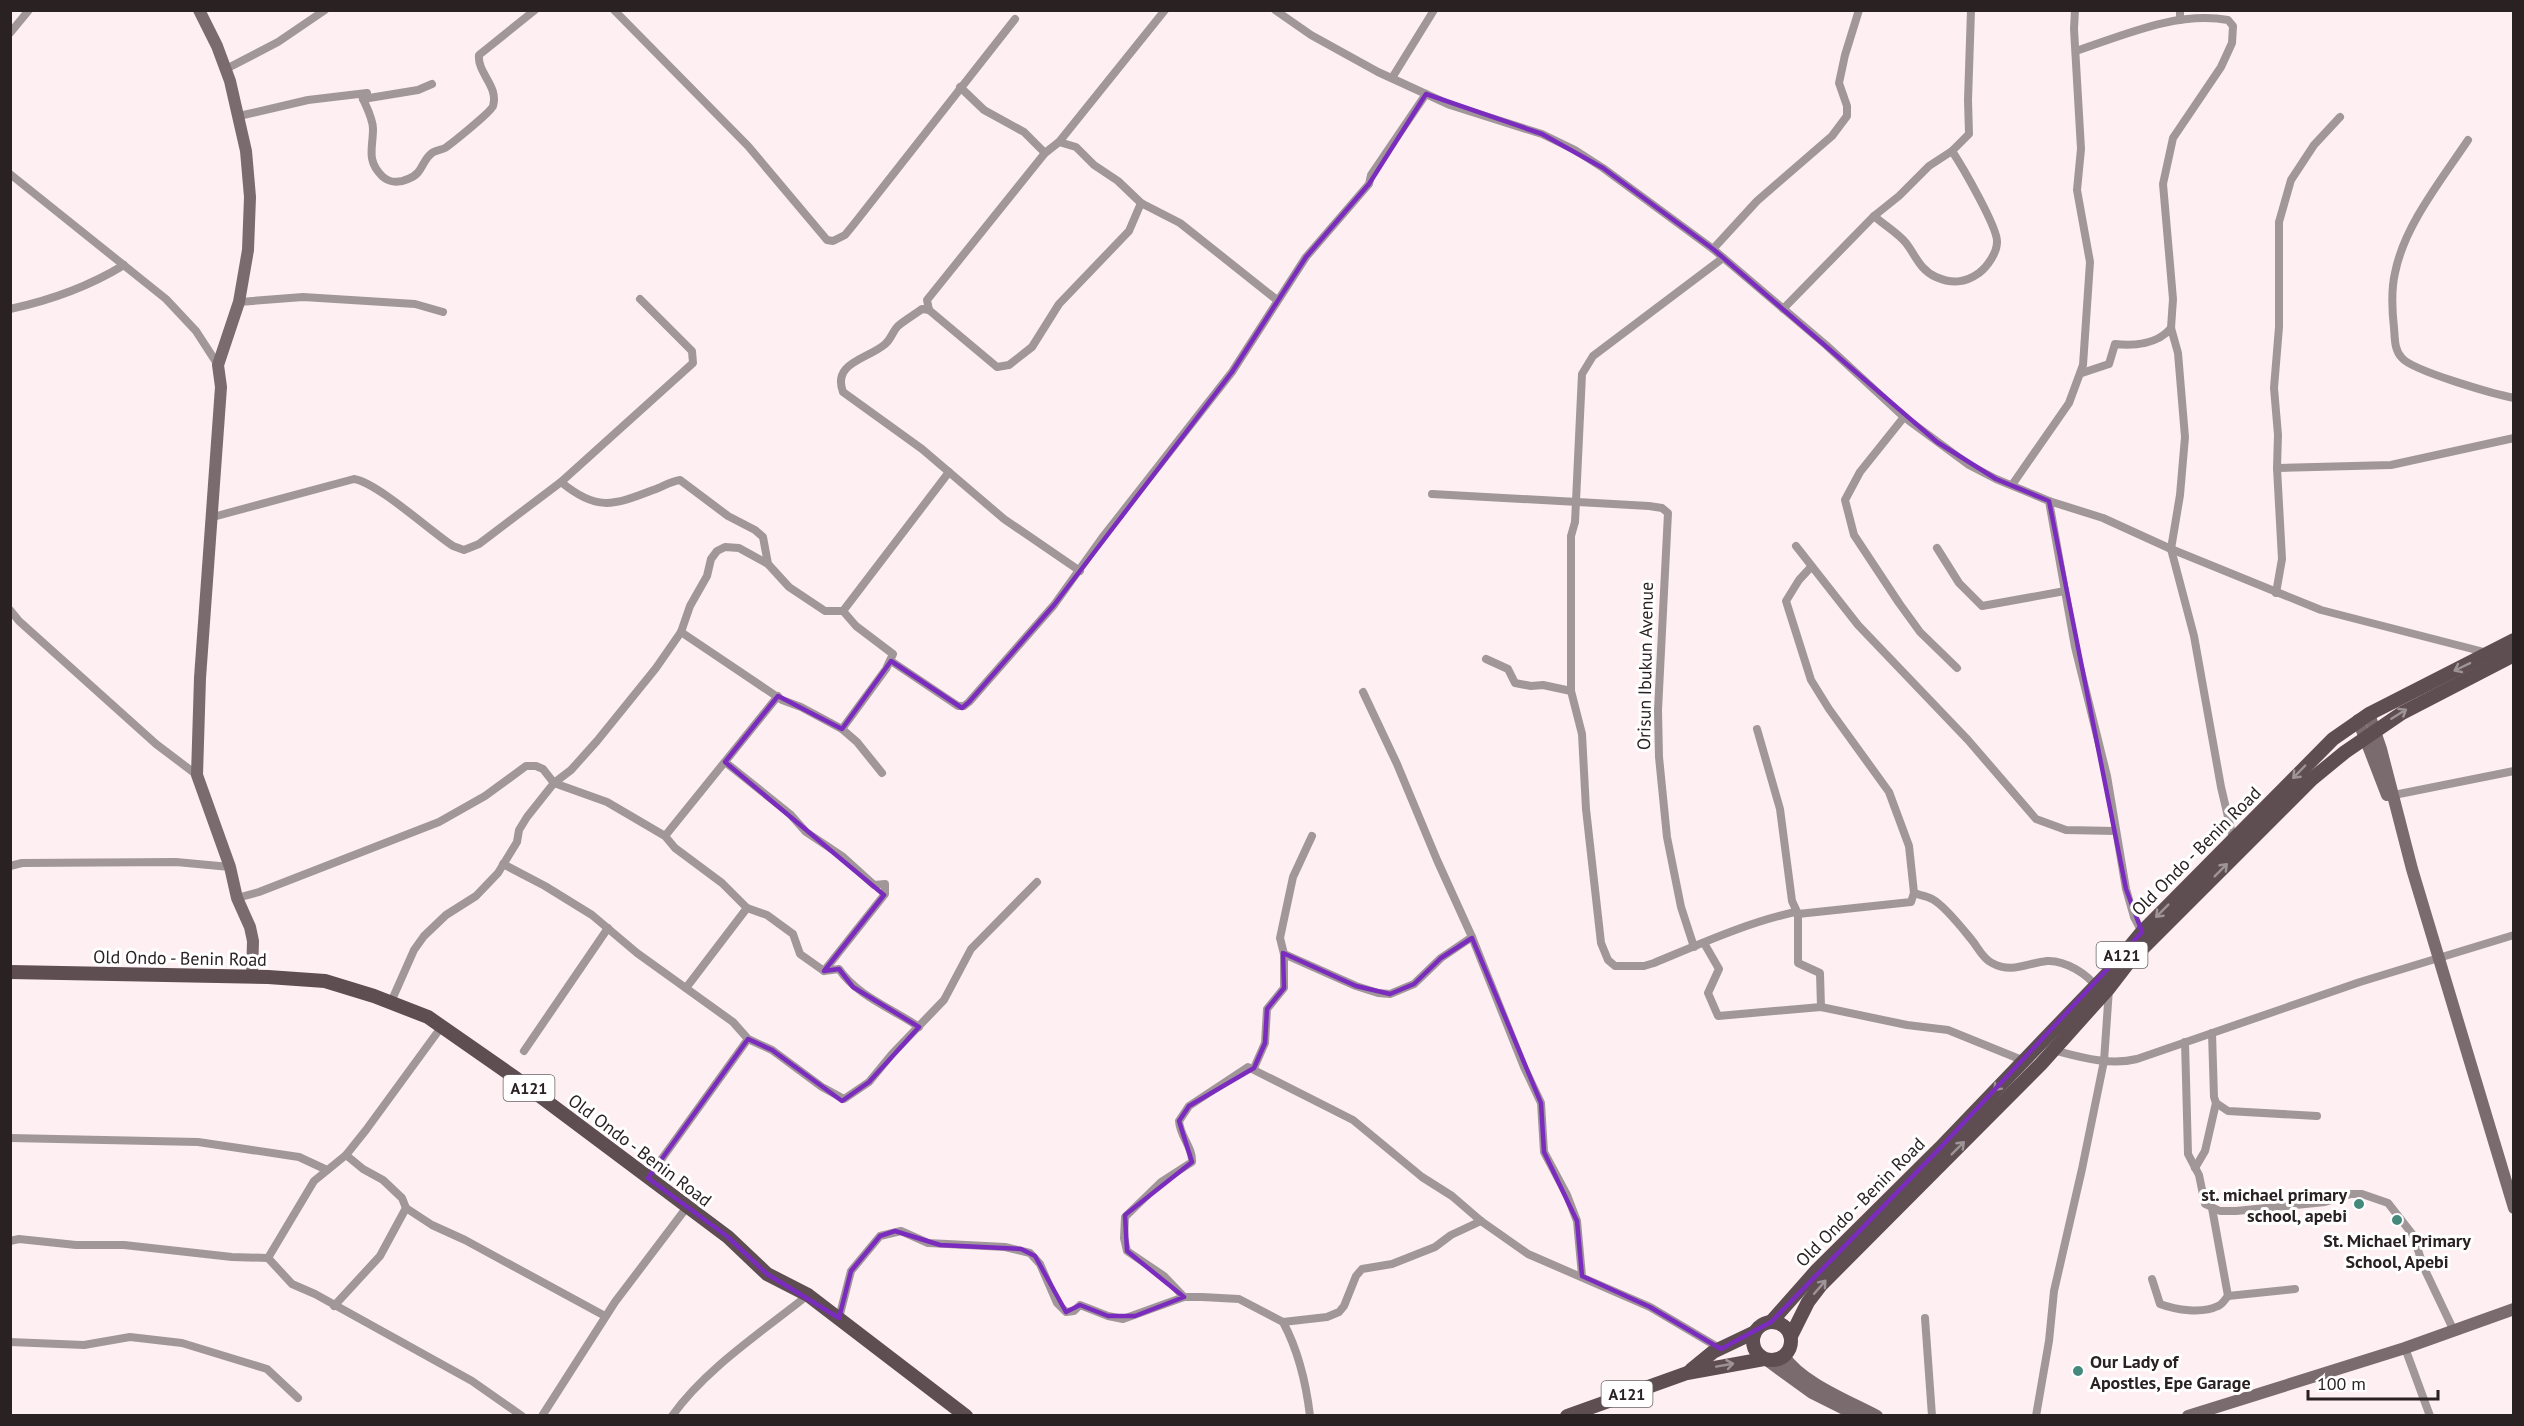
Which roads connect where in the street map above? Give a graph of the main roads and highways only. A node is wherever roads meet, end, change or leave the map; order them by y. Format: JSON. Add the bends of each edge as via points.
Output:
{"nodes":[{"id":1,"x":2514,"y":640,"type":"edge"},
{"id":2,"x":2509,"y":657,"type":"edge"},
{"id":3,"x":10,"y":972,"type":"edge"},
{"id":4,"x":2102,"y":990,"type":"junction"},
{"id":5,"x":1771,"y":1322,"type":"junction"},
{"id":6,"x":1755,"y":1332,"type":"junction"},
{"id":7,"x":1791,"y":1336,"type":"junction"},
{"id":8,"x":1766,"y":1360,"type":"junction"},
{"id":9,"x":1687,"y":1373,"type":"junction"},
{"id":10,"x":965,"y":1415,"type":"edge"},
{"id":11,"x":1567,"y":1416,"type":"edge"}],
"edges":[{"from":1,"to":4,"type":"main road","name":"Old Ondo - Benin Road","number":"A121","one_way":true,"via":[[2364,717],[2333,739],[2142,932]]},
{"from":4,"to":2,"type":"main road","name":"Old Ondo - Benin Road","number":"A121","one_way":true,"via":[[2330,764],[2418,704]]},
{"from":3,"to":10,"type":"main road","name":"Old Ondo - Benin Road","number":"A121","via":[[325,981],[428,1017],[728,1237],[767,1274],[808,1295]]},
{"from":4,"to":5,"type":"main road","name":"Old Ondo - Benin Road","number":"A121","one_way":true,"via":[[2022,1060]]},
{"from":7,"to":4,"type":"main road","name":"Old Ondo - Benin Road","number":"A121","one_way":true,"via":[[1821,1285],[2053,1050]]},
{"from":5,"to":6,"type":"main road","name":"Old Ondo - Benin Road"},
{"from":5,"to":7,"type":"main road","via":[[1783,1326]]},
{"from":6,"to":8,"type":"main road","via":[[1755,1350]]},
{"from":6,"to":9,"type":"main road","name":"Old Ondo - Benin Road","number":"A121"},
{"from":7,"to":8,"type":"main road","name":"Old Ondo - Benin Road","via":[[1784,1356]]},
{"from":9,"to":8,"type":"main road","name":"Old Ondo - Benin Road","number":"A121","one_way":true},
{"from":9,"to":11,"type":"main road","name":"Old Ondo - Benin Road","number":"A121"}]}
